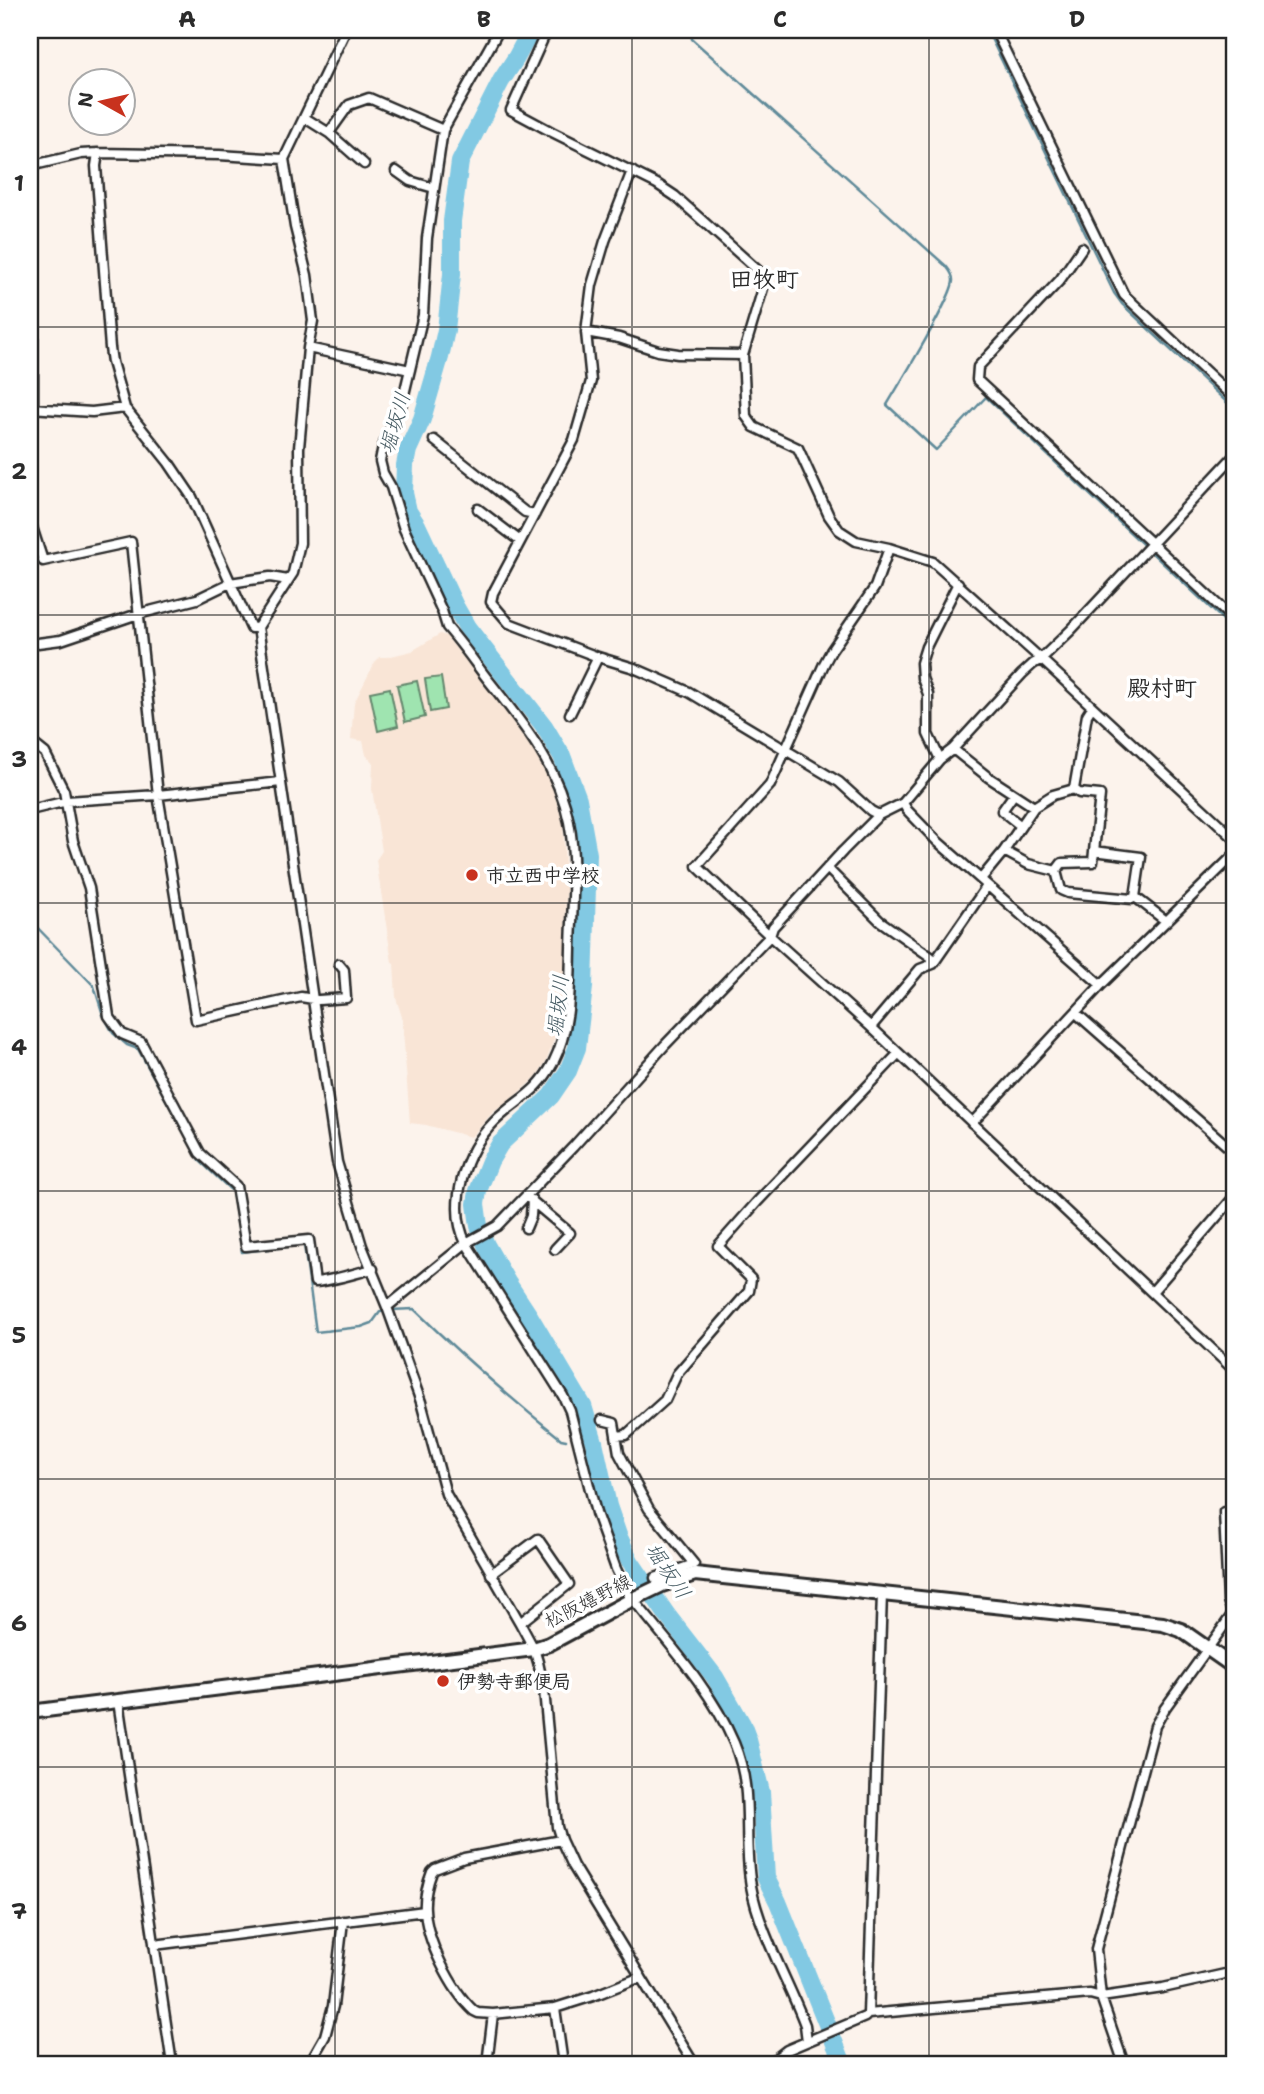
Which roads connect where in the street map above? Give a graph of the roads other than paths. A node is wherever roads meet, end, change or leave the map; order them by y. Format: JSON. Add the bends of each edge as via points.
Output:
{"nodes":[{"id":1,"x":346,"y":30,"type":"edge"},
{"id":2,"x":499,"y":30,"type":"edge"},
{"id":3,"x":547,"y":30,"type":"edge"},
{"id":4,"x":995,"y":30,"type":"edge"},
{"id":5,"x":304,"y":118,"type":"junction"},
{"id":6,"x":443,"y":130,"type":"junction"},
{"id":7,"x":329,"y":134,"type":"junction"},
{"id":8,"x":97,"y":153,"type":"junction"},
{"id":9,"x":284,"y":159,"type":"junction"},
{"id":10,"x":364,"y":164,"type":"dead end"},
{"id":11,"x":30,"y":166,"type":"edge"},
{"id":12,"x":396,"y":171,"type":"dead end"},
{"id":13,"x":632,"y":171,"type":"junction"},
{"id":14,"x":435,"y":188,"type":"junction"},
{"id":15,"x":1082,"y":248,"type":"dead end"},
{"id":16,"x":30,"y":257,"type":"edge"},
{"id":17,"x":586,"y":332,"type":"junction"},
{"id":18,"x":308,"y":348,"type":"junction"},
{"id":19,"x":743,"y":355,"type":"junction"},
{"id":20,"x":410,"y":370,"type":"junction"},
{"id":21,"x":1234,"y":398,"type":"edge"},
{"id":22,"x":32,"y":408,"type":"edge"},
{"id":23,"x":125,"y":408,"type":"junction"},
{"id":24,"x":434,"y":440,"type":"dead end"},
{"id":25,"x":1234,"y":456,"type":"edge"},
{"id":26,"x":478,"y":509,"type":"dead end"},
{"id":27,"x":535,"y":514,"type":"junction"},
{"id":28,"x":30,"y":521,"type":"edge"},
{"id":29,"x":520,"y":541,"type":"junction"},
{"id":30,"x":1149,"y":547,"type":"junction"},
{"id":31,"x":889,"y":548,"type":"junction"},
{"id":32,"x":288,"y":580,"type":"junction"},
{"id":33,"x":230,"y":583,"type":"junction"},
{"id":34,"x":958,"y":583,"type":"junction"},
{"id":35,"x":138,"y":614,"type":"junction"},
{"id":36,"x":1234,"y":620,"type":"edge"},
{"id":37,"x":258,"y":627,"type":"junction"},
{"id":38,"x":30,"y":644,"type":"edge"},
{"id":39,"x":598,"y":657,"type":"junction"},
{"id":40,"x":1041,"y":659,"type":"junction"},
{"id":41,"x":1093,"y":707,"type":"junction"},
{"id":42,"x":570,"y":714,"type":"dead end"},
{"id":43,"x":30,"y":741,"type":"edge"},
{"id":44,"x":786,"y":749,"type":"junction"},
{"id":45,"x":953,"y":749,"type":"junction"},
{"id":46,"x":940,"y":759,"type":"junction"},
{"id":47,"x":281,"y":782,"type":"junction"},
{"id":48,"x":1074,"y":789,"type":"junction"},
{"id":49,"x":158,"y":794,"type":"junction"},
{"id":50,"x":1014,"y":794,"type":"junction"},
{"id":51,"x":67,"y":801,"type":"junction"},
{"id":52,"x":903,"y":803,"type":"junction"},
{"id":53,"x":1034,"y":807,"type":"junction"},
{"id":54,"x":30,"y":810,"type":"edge"},
{"id":55,"x":879,"y":815,"type":"junction"},
{"id":56,"x":1021,"y":827,"type":"junction"},
{"id":57,"x":1234,"y":838,"type":"edge"},
{"id":58,"x":1094,"y":850,"type":"junction"},
{"id":59,"x":1004,"y":851,"type":"junction"},
{"id":60,"x":1234,"y":855,"type":"edge"},
{"id":61,"x":827,"y":868,"type":"junction"},
{"id":62,"x":1056,"y":871,"type":"junction"},
{"id":63,"x":984,"y":883,"type":"junction"},
{"id":64,"x":1135,"y":897,"type":"junction"},
{"id":65,"x":1166,"y":921,"type":"junction"},
{"id":66,"x":770,"y":936,"type":"junction"},
{"id":67,"x":339,"y":964,"type":"dead end"},
{"id":68,"x":933,"y":964,"type":"junction"},
{"id":69,"x":1101,"y":985,"type":"junction"},
{"id":70,"x":313,"y":998,"type":"junction"},
{"id":71,"x":1076,"y":1013,"type":"junction"},
{"id":72,"x":871,"y":1027,"type":"junction"},
{"id":73,"x":898,"y":1054,"type":"junction"},
{"id":74,"x":972,"y":1123,"type":"junction"},
{"id":75,"x":1234,"y":1152,"type":"edge"},
{"id":76,"x":1234,"y":1196,"type":"edge"},
{"id":77,"x":529,"y":1198,"type":"junction"},
{"id":78,"x":526,"y":1228,"type":"dead end"},
{"id":79,"x":468,"y":1242,"type":"junction"},
{"id":80,"x":555,"y":1249,"type":"dead end"},
{"id":81,"x":373,"y":1269,"type":"junction"},
{"id":82,"x":1152,"y":1292,"type":"junction"},
{"id":83,"x":387,"y":1307,"type":"junction"},
{"id":84,"x":1234,"y":1370,"type":"edge"},
{"id":85,"x":603,"y":1420,"type":"dead end"},
{"id":86,"x":616,"y":1436,"type":"junction"},
{"id":87,"x":1224,"y":1512,"type":"dead end"},
{"id":88,"x":491,"y":1574,"type":"junction"},
{"id":89,"x":662,"y":1586,"type":"junction"},
{"id":90,"x":882,"y":1594,"type":"junction"},
{"id":91,"x":631,"y":1600,"type":"junction"},
{"id":92,"x":1234,"y":1613,"type":"edge"},
{"id":93,"x":520,"y":1623,"type":"junction"},
{"id":94,"x":1208,"y":1648,"type":"junction"},
{"id":95,"x":534,"y":1649,"type":"junction"},
{"id":96,"x":1234,"y":1667,"type":"edge"},
{"id":97,"x":118,"y":1701,"type":"junction"},
{"id":98,"x":30,"y":1712,"type":"edge"},
{"id":99,"x":561,"y":1840,"type":"junction"},
{"id":100,"x":425,"y":1911,"type":"junction"},
{"id":101,"x":343,"y":1921,"type":"junction"},
{"id":102,"x":154,"y":1945,"type":"junction"},
{"id":103,"x":1234,"y":1972,"type":"edge"},
{"id":104,"x":641,"y":1977,"type":"junction"},
{"id":105,"x":1101,"y":1997,"type":"junction"},
{"id":106,"x":555,"y":2008,"type":"junction"},
{"id":107,"x":494,"y":2014,"type":"junction"},
{"id":108,"x":868,"y":2014,"type":"junction"},
{"id":109,"x":809,"y":2039,"type":"junction"},
{"id":110,"x":172,"y":2064,"type":"edge"},
{"id":111,"x":309,"y":2064,"type":"edge"},
{"id":112,"x":486,"y":2064,"type":"edge"},
{"id":113,"x":562,"y":2064,"type":"edge"},
{"id":114,"x":694,"y":2064,"type":"edge"},
{"id":115,"x":769,"y":2064,"type":"edge"},
{"id":116,"x":1124,"y":2064,"type":"edge"}],
"edges":[{"from":1,"to":5,"type":"street"},
{"from":2,"to":6,"type":"street"},
{"from":3,"to":13,"type":"street","via":[[511,110]]},
{"from":4,"to":21,"type":"street","via":[[1124,295]]},
{"from":5,"to":7,"type":"street"},
{"from":5,"to":9,"type":"street"},
{"from":6,"to":7,"type":"street","via":[[369,98],[349,105]]},
{"from":6,"to":14,"type":"street"},
{"from":7,"to":10,"type":"street"},
{"from":8,"to":9,"type":"street"},
{"from":8,"to":11,"type":"street"},
{"from":8,"to":23,"type":"street","via":[[110,348]]},
{"from":9,"to":18,"type":"street","via":[[313,321]]},
{"from":12,"to":14,"type":"street","via":[[410,181]]},
{"from":13,"to":17,"type":"street","via":[[595,273]]},
{"from":13,"to":19,"type":"street","via":[[674,196],[763,275]]},
{"from":14,"to":20,"type":"street","via":[[423,315]]},
{"from":15,"to":30,"type":"street","via":[[1060,280],[978,368],[977,380]]},
{"from":16,"to":22,"type":"street"},
{"from":17,"to":19,"type":"street","via":[[678,354]]},
{"from":17,"to":27,"type":"street","via":[[591,381],[574,440]]},
{"from":18,"to":20,"type":"street"},
{"from":18,"to":32,"type":"street","via":[[299,448],[300,543]]},
{"from":19,"to":31,"type":"street","via":[[745,410],[750,424],[798,449],[839,530],[856,541]]},
{"from":20,"to":79,"type":"street","via":[[402,403],[383,446],[383,472],[447,627],[534,740],[553,772],[566,812],[573,863],[570,985],[563,1035],[546,1076],[495,1121],[474,1152],[458,1203],[460,1227]]},
{"from":22,"to":23,"type":"street","via":[[92,412]]},
{"from":23,"to":33,"type":"street","via":[[192,497]]},
{"from":24,"to":27,"type":"street","via":[[525,512]]},
{"from":25,"to":30,"type":"street"},
{"from":26,"to":29,"type":"street"},
{"from":27,"to":29,"type":"street"},
{"from":28,"to":35,"type":"street","via":[[43,561],[131,542]]},
{"from":29,"to":39,"type":"street","via":[[492,602],[509,623]]},
{"from":30,"to":36,"type":"street"},
{"from":30,"to":40,"type":"street"},
{"from":31,"to":34,"type":"street","via":[[933,562]]},
{"from":31,"to":44,"type":"street","via":[[875,587],[831,651]]},
{"from":32,"to":33,"type":"street","via":[[270,577]]},
{"from":32,"to":37,"type":"street"},
{"from":33,"to":35,"type":"street","via":[[197,599]]},
{"from":33,"to":37,"type":"street","via":[[251,628]]},
{"from":34,"to":40,"type":"street"},
{"from":34,"to":46,"type":"street","via":[[921,663],[928,694],[928,734]]},
{"from":35,"to":38,"type":"street","via":[[61,640]]},
{"from":35,"to":49,"type":"street"},
{"from":37,"to":47,"type":"street"},
{"from":39,"to":42,"type":"street"},
{"from":39,"to":44,"type":"street","via":[[690,692]]},
{"from":40,"to":41,"type":"street"},
{"from":40,"to":45,"type":"street"},
{"from":41,"to":48,"type":"street","via":[[1087,715]]},
{"from":41,"to":57,"type":"street"},
{"from":43,"to":51,"type":"street","via":[[45,753]]},
{"from":44,"to":55,"type":"street","via":[[839,782]]},
{"from":44,"to":66,"type":"street","via":[[770,785],[697,866]]},
{"from":45,"to":46,"type":"street"},
{"from":45,"to":50,"type":"street"},
{"from":46,"to":52,"type":"street"},
{"from":47,"to":49,"type":"street"},
{"from":47,"to":70,"type":"street"},
{"from":48,"to":53,"type":"street","via":[[1053,794]]},
{"from":48,"to":58,"type":"street","via":[[1100,795]]},
{"from":49,"to":51,"type":"street"},
{"from":49,"to":70,"type":"street","via":[[196,1020]]},
{"from":50,"to":53,"type":"street"},
{"from":50,"to":56,"type":"street","via":[[1002,811]]},
{"from":51,"to":54,"type":"street"},
{"from":51,"to":81,"type":"street","via":[[73,841],[89,888],[109,1016],[122,1034],[141,1042],[200,1153],[236,1186],[246,1246],[309,1240],[315,1282]]},
{"from":52,"to":55,"type":"street"},
{"from":52,"to":63,"type":"street"},
{"from":53,"to":56,"type":"street"},
{"from":55,"to":61,"type":"street"},
{"from":56,"to":59,"type":"street"},
{"from":58,"to":62,"type":"street","via":[[1093,862],[1062,863]]},
{"from":58,"to":64,"type":"street","via":[[1141,857]]},
{"from":59,"to":62,"type":"street","via":[[1028,864]]},
{"from":59,"to":63,"type":"street"},
{"from":60,"to":65,"type":"street"},
{"from":61,"to":66,"type":"street","via":[[772,928]]},
{"from":61,"to":68,"type":"street","via":[[880,921],[931,957]]},
{"from":62,"to":64,"type":"street","via":[[1061,890],[1068,893]]},
{"from":63,"to":68,"type":"street"},
{"from":63,"to":69,"type":"street"},
{"from":64,"to":65,"type":"street"},
{"from":65,"to":69,"type":"street"},
{"from":66,"to":72,"type":"street"},
{"from":66,"to":77,"type":"street"},
{"from":67,"to":70,"type":"street","via":[[344,970],[346,998]]},
{"from":68,"to":72,"type":"street","via":[[920,969]]},
{"from":69,"to":71,"type":"street"},
{"from":70,"to":81,"type":"street","via":[[337,1162]]},
{"from":71,"to":74,"type":"street"},
{"from":71,"to":75,"type":"street"},
{"from":72,"to":73,"type":"street"},
{"from":73,"to":74,"type":"street"},
{"from":73,"to":86,"type":"street","via":[[718,1247],[751,1279],[749,1291],[677,1374],[665,1400],[626,1435]]},
{"from":74,"to":82,"type":"street"},
{"from":76,"to":82,"type":"street"},
{"from":77,"to":78,"type":"street","via":[[531,1216]]},
{"from":77,"to":79,"type":"street","via":[[497,1226]]},
{"from":77,"to":80,"type":"street","via":[[569,1233]]},
{"from":79,"to":83,"type":"street"},
{"from":79,"to":91,"type":"street","via":[[570,1410],[596,1513]]},
{"from":81,"to":83,"type":"street"},
{"from":82,"to":84,"type":"street"},
{"from":83,"to":88,"type":"street","via":[[421,1402],[446,1494]]},
{"from":85,"to":86,"type":"street","via":[[614,1423]]},
{"from":86,"to":89,"type":"street","via":[[619,1452],[649,1509],[694,1564],[655,1578]]},
{"from":87,"to":92,"type":"street","via":[[1228,1601]]},
{"from":88,"to":93,"type":"street"},
{"from":88,"to":93,"type":"street","via":[[538,1539],[569,1584]]},
{"from":89,"to":90,"type":"main road","name":"松阪嬉野線","via":[[695,1574]]},
{"from":89,"to":91,"type":"main road","name":"松阪嬉野線"},
{"from":90,"to":94,"type":"main road","name":"松阪嬉野線","via":[[1163,1624]]},
{"from":90,"to":108,"type":"street"},
{"from":91,"to":95,"type":"main road","name":"松阪嬉野線"},
{"from":91,"to":109,"type":"street","via":[[685,1664],[733,1741],[747,1791],[754,1899]]},
{"from":92,"to":94,"type":"street"},
{"from":93,"to":95,"type":"street"},
{"from":94,"to":96,"type":"main road","name":"松阪嬉野線"},
{"from":94,"to":105,"type":"street","via":[[1155,1726],[1096,1949]]},
{"from":95,"to":97,"type":"main road","name":"松阪嬉野線"},
{"from":95,"to":99,"type":"street","via":[[544,1689]]},
{"from":97,"to":98,"type":"main road","name":"松阪嬉野線"},
{"from":97,"to":102,"type":"street"},
{"from":99,"to":100,"type":"street","via":[[435,1868]]},
{"from":99,"to":104,"type":"street"},
{"from":100,"to":101,"type":"street"},
{"from":100,"to":107,"type":"street","via":[[448,1978],[474,2011]]},
{"from":101,"to":102,"type":"street"},
{"from":101,"to":111,"type":"street","via":[[333,2006],[325,2036]]},
{"from":102,"to":110,"type":"street"},
{"from":103,"to":105,"type":"street"},
{"from":104,"to":106,"type":"street"},
{"from":104,"to":114,"type":"street"},
{"from":105,"to":108,"type":"street","via":[[1090,1994]]},
{"from":105,"to":116,"type":"street"},
{"from":106,"to":107,"type":"street"},
{"from":106,"to":113,"type":"street"},
{"from":107,"to":112,"type":"street"},
{"from":108,"to":109,"type":"street"},
{"from":109,"to":115,"type":"street"}]}
